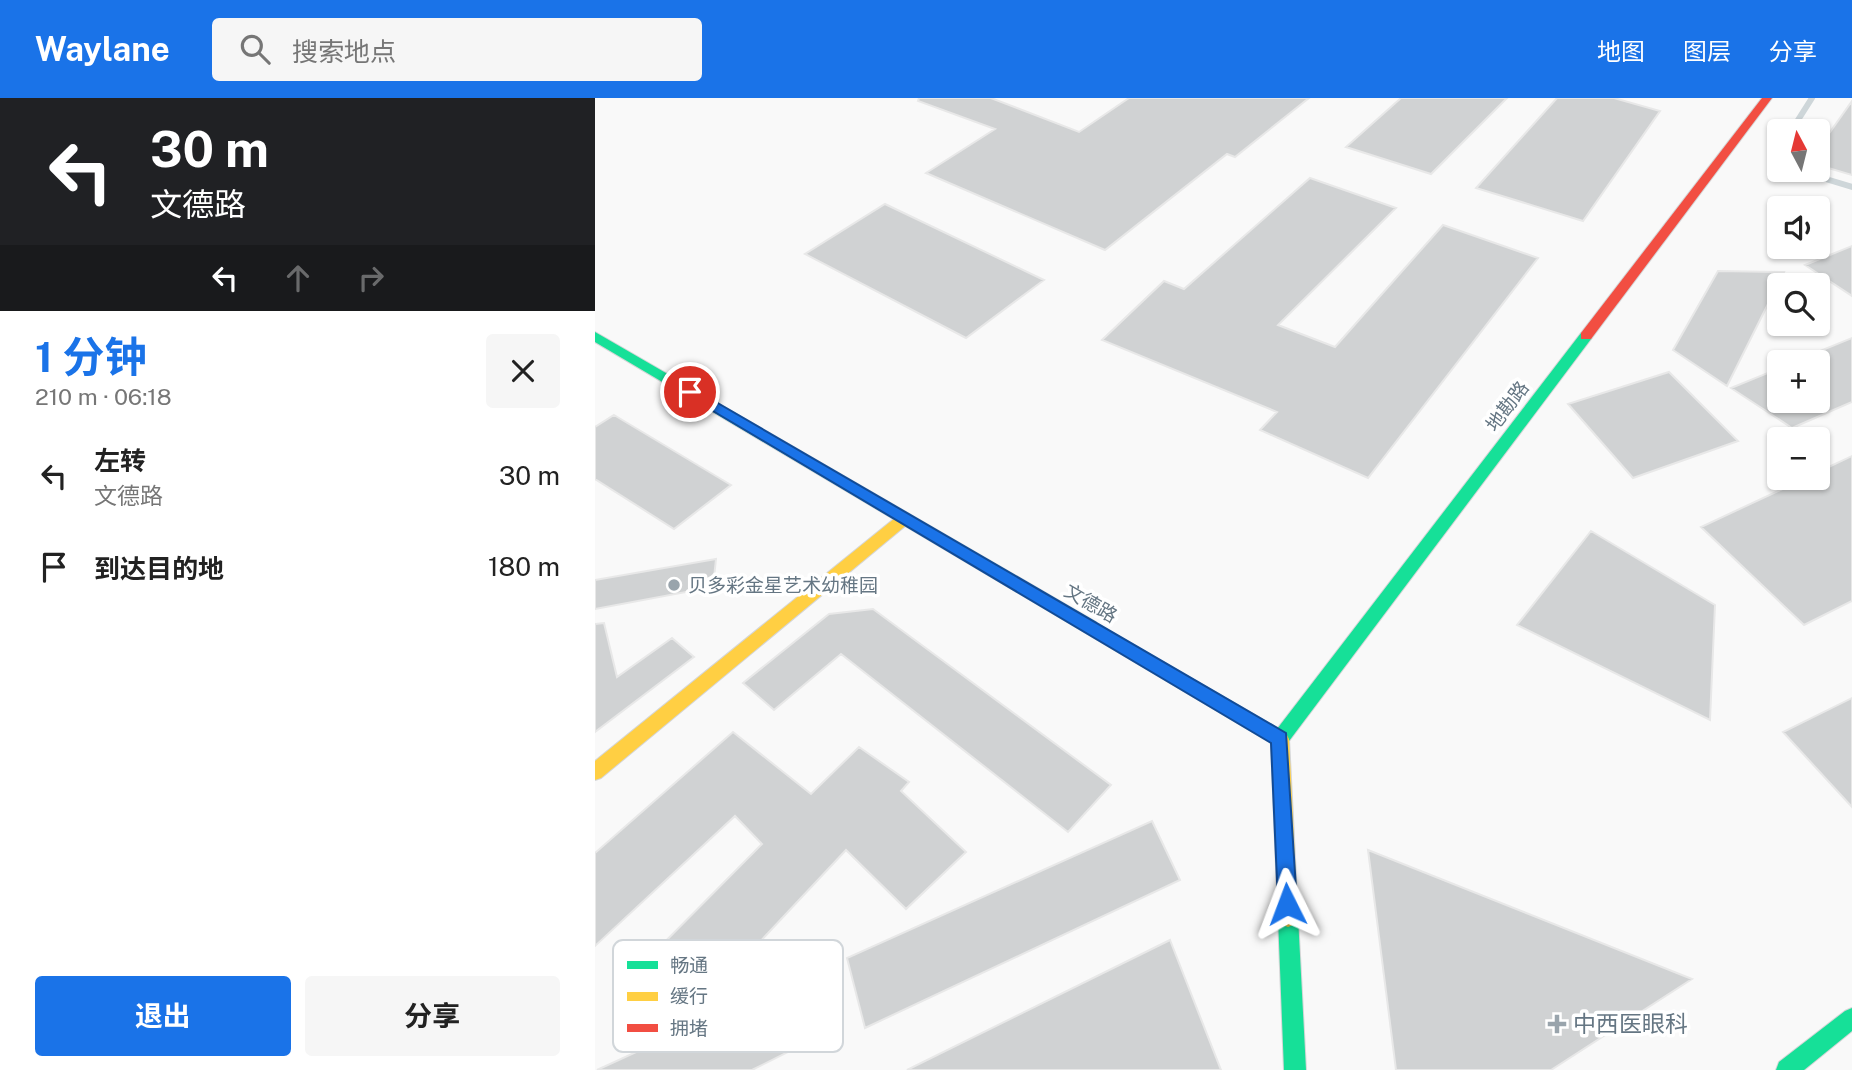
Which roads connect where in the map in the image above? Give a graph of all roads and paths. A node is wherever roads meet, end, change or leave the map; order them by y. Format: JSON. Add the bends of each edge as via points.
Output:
{"nodes":[{"id":1,"x":1767,"y":98,"type":"edge"},
{"id":2,"x":595,"y":336,"type":"edge"},
{"id":3,"x":905,"y":518,"type":"junction"},
{"id":4,"x":1280,"y":739,"type":"junction"},
{"id":5,"x":595,"y":772,"type":"edge"},
{"id":6,"x":1852,"y":1018,"type":"edge"},
{"id":7,"x":1295,"y":1070,"type":"edge"},
{"id":8,"x":1787,"y":1070,"type":"edge"}],
"edges":[{"from":1,"to":4,"type":"street","name":"地勘路"},
{"from":2,"to":3,"type":"street","name":"文德路"},
{"from":3,"to":4,"type":"street","name":"文德路"},
{"from":3,"to":5,"type":"street"},
{"from":4,"to":7,"type":"street"},
{"from":6,"to":8,"type":"street"}]}
